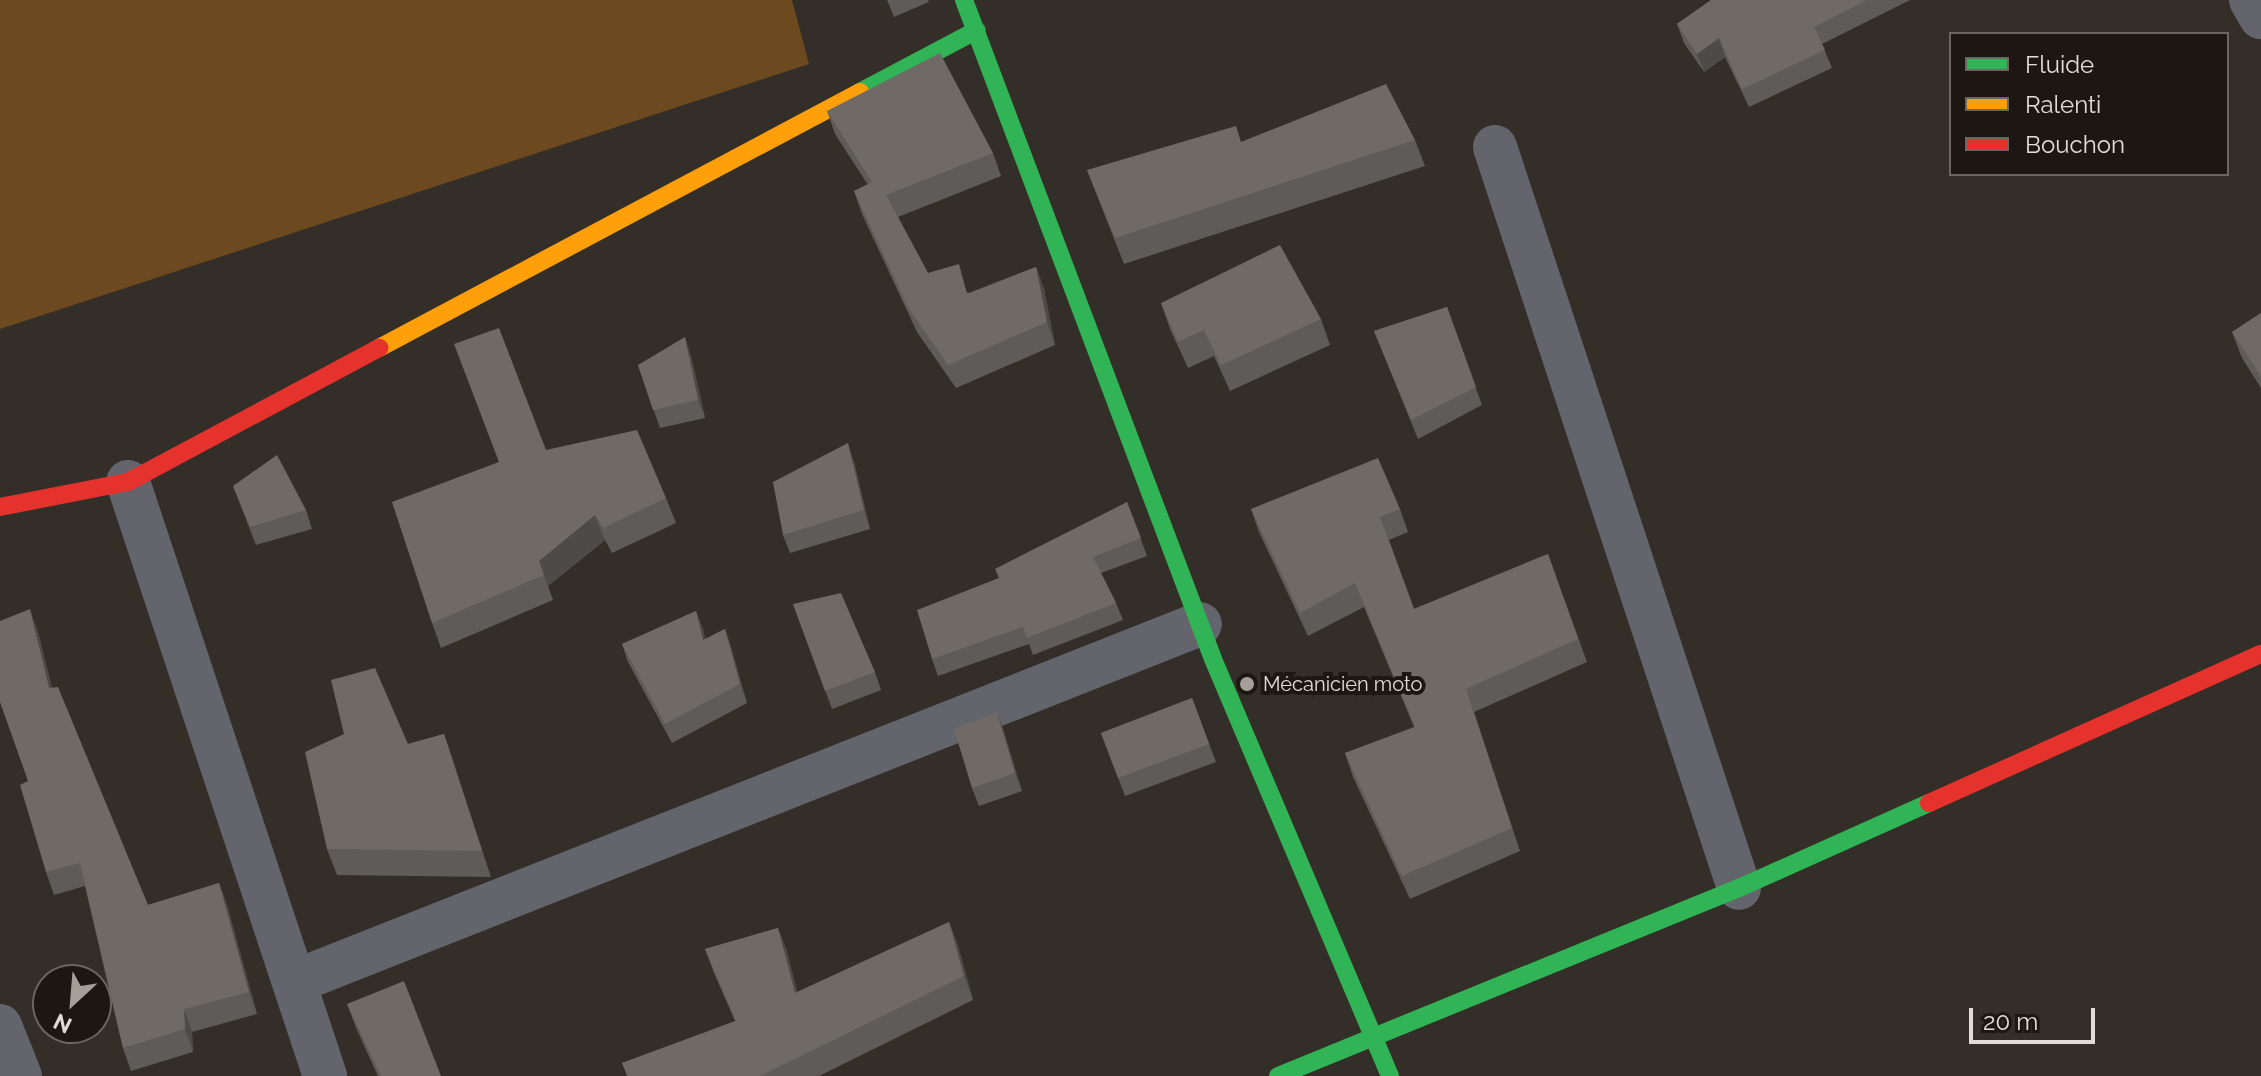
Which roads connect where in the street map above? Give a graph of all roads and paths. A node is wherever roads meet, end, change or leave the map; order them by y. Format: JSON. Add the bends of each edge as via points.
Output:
{"nodes":[{"id":1,"x":964,"y":0,"type":"edge"},
{"id":2,"x":2251,"y":0,"type":"edge"},
{"id":3,"x":2261,"y":17,"type":"edge"},
{"id":4,"x":977,"y":30,"type":"junction"},
{"id":5,"x":1495,"y":147,"type":"dead end"},
{"id":6,"x":128,"y":482,"type":"junction"},
{"id":7,"x":0,"y":507,"type":"edge"},
{"id":8,"x":1200,"y":624,"type":"junction"},
{"id":9,"x":2261,"y":654,"type":"edge"},
{"id":10,"x":1739,"y":888,"type":"junction"},
{"id":11,"x":294,"y":982,"type":"junction"},
{"id":12,"x":0,"y":1026,"type":"edge"},
{"id":13,"x":1372,"y":1034,"type":"junction"},
{"id":14,"x":20,"y":1076,"type":"edge"},
{"id":15,"x":325,"y":1076,"type":"edge"},
{"id":16,"x":1278,"y":1076,"type":"edge"},
{"id":17,"x":1390,"y":1076,"type":"edge"}],
"edges":[{"from":1,"to":4,"type":"street"},
{"from":2,"to":3,"type":"street"},
{"from":4,"to":6,"type":"street"},
{"from":4,"to":8,"type":"street"},
{"from":5,"to":10,"type":"street"},
{"from":6,"to":7,"type":"street"},
{"from":6,"to":11,"type":"street"},
{"from":8,"to":11,"type":"street"},
{"from":8,"to":13,"type":"street"},
{"from":9,"to":10,"type":"street"},
{"from":10,"to":13,"type":"street"},
{"from":11,"to":15,"type":"street"},
{"from":12,"to":14,"type":"street"},
{"from":13,"to":16,"type":"street"},
{"from":13,"to":17,"type":"street"}]}
